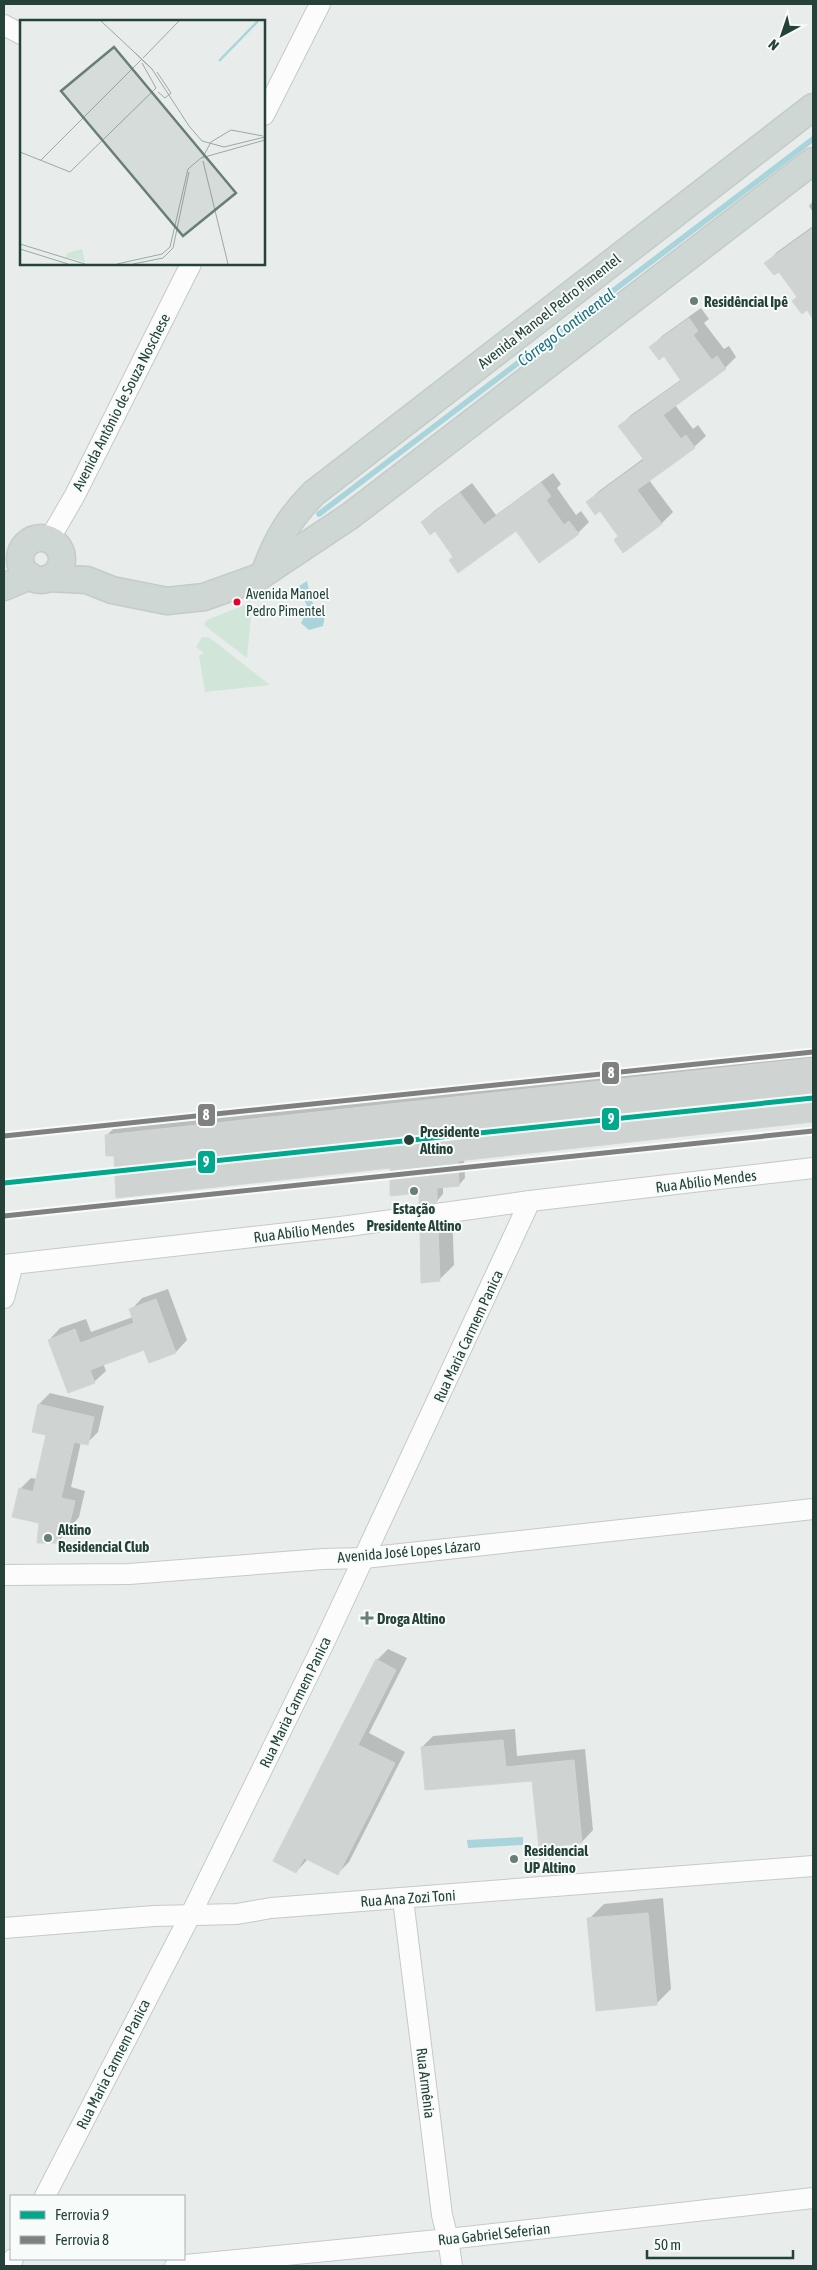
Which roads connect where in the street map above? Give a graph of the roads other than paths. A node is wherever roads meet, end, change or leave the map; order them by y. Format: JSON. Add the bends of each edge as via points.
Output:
{"nodes":[{"id":1,"x":320,"y":4,"type":"edge"},
{"id":2,"x":4,"y":25,"type":"edge"},
{"id":3,"x":20,"y":33,"type":"edge"},
{"id":4,"x":813,"y":107,"type":"edge"},
{"id":5,"x":265,"y":113,"type":"edge"},
{"id":6,"x":813,"y":161,"type":"edge"},
{"id":7,"x":190,"y":265,"type":"edge"},
{"id":8,"x":289,"y":520,"type":"junction"},
{"id":9,"x":296,"y":552,"type":"junction"},
{"id":10,"x":34,"y":558,"type":"edge"},
{"id":11,"x":265,"y":572,"type":"junction"},
{"id":12,"x":4,"y":582,"type":"edge"},
{"id":13,"x":4,"y":587,"type":"edge"},
{"id":14,"x":813,"y":1168,"type":"edge"},
{"id":15,"x":530,"y":1201,"type":"junction"},
{"id":16,"x":8,"y":1264,"type":"edge"},
{"id":17,"x":4,"y":1298,"type":"edge"},
{"id":18,"x":813,"y":1509,"type":"edge"},
{"id":19,"x":364,"y":1558,"type":"junction"},
{"id":20,"x":4,"y":1575,"type":"edge"},
{"id":21,"x":813,"y":1866,"type":"edge"},
{"id":22,"x":403,"y":1898,"type":"junction"},
{"id":23,"x":190,"y":1916,"type":"junction"},
{"id":24,"x":4,"y":1928,"type":"edge"},
{"id":25,"x":46,"y":2195,"type":"edge"},
{"id":26,"x":813,"y":2198,"type":"edge"},
{"id":27,"x":448,"y":2239,"type":"junction"},
{"id":28,"x":175,"y":2266,"type":"edge"},
{"id":29,"x":452,"y":2266,"type":"edge"}],
"edges":[{"from":1,"to":5,"type":"street"},
{"from":2,"to":3,"type":"street"},
{"from":4,"to":8,"type":"main road","name":"Avenida Manoel Pedro Pimentel","via":[[314,493]]},
{"from":6,"to":9,"type":"main road","via":[[350,516]]},
{"from":7,"to":10,"type":"street","name":"Avenida Antônio de Souza Noschese","via":[[75,494]]},
{"from":8,"to":9,"type":"main road"},
{"from":8,"to":11,"type":"main road","name":"Avenida Manoel Pedro Pimentel"},
{"from":9,"to":11,"type":"main road"},
{"from":10,"to":11,"type":"main road","via":[[112,590],[167,601],[204,597]]},
{"from":10,"to":12,"type":"main road","name":"Avenida Antônio de Souza Noschese"},
{"from":10,"to":13,"type":"main road"},
{"from":14,"to":15,"type":"street","name":"Rua Abílio Mendes"},
{"from":15,"to":16,"type":"street","name":"Rua Abílio Mendes","via":[[341,1227]]},
{"from":15,"to":19,"type":"street","name":"Rua Maria Carmem Panica"},
{"from":16,"to":17,"type":"street"},
{"from":18,"to":19,"type":"street","name":"Avenida José Lopes Lázaro"},
{"from":19,"to":20,"type":"street","name":"Avenida José Lopes Lázaro","via":[[129,1574]]},
{"from":19,"to":23,"type":"street","name":"Rua Maria Carmem Panica"},
{"from":21,"to":22,"type":"street","name":"Rua Ana Zozi Toni"},
{"from":22,"to":23,"type":"street","name":"Rua Ana Zozi Toni"},
{"from":22,"to":27,"type":"street","name":"Rua Armênia","via":[[442,2215]]},
{"from":23,"to":24,"type":"street","name":"Rua Ana Zozi Toni"},
{"from":23,"to":25,"type":"street","name":"Rua Maria Carmem Panica"},
{"from":26,"to":27,"type":"street","name":"Rua Gabriel Seferian"},
{"from":27,"to":28,"type":"street","name":"Rua Gabriel Seferian"},
{"from":27,"to":29,"type":"street","name":"Rua Armênia"}]}
